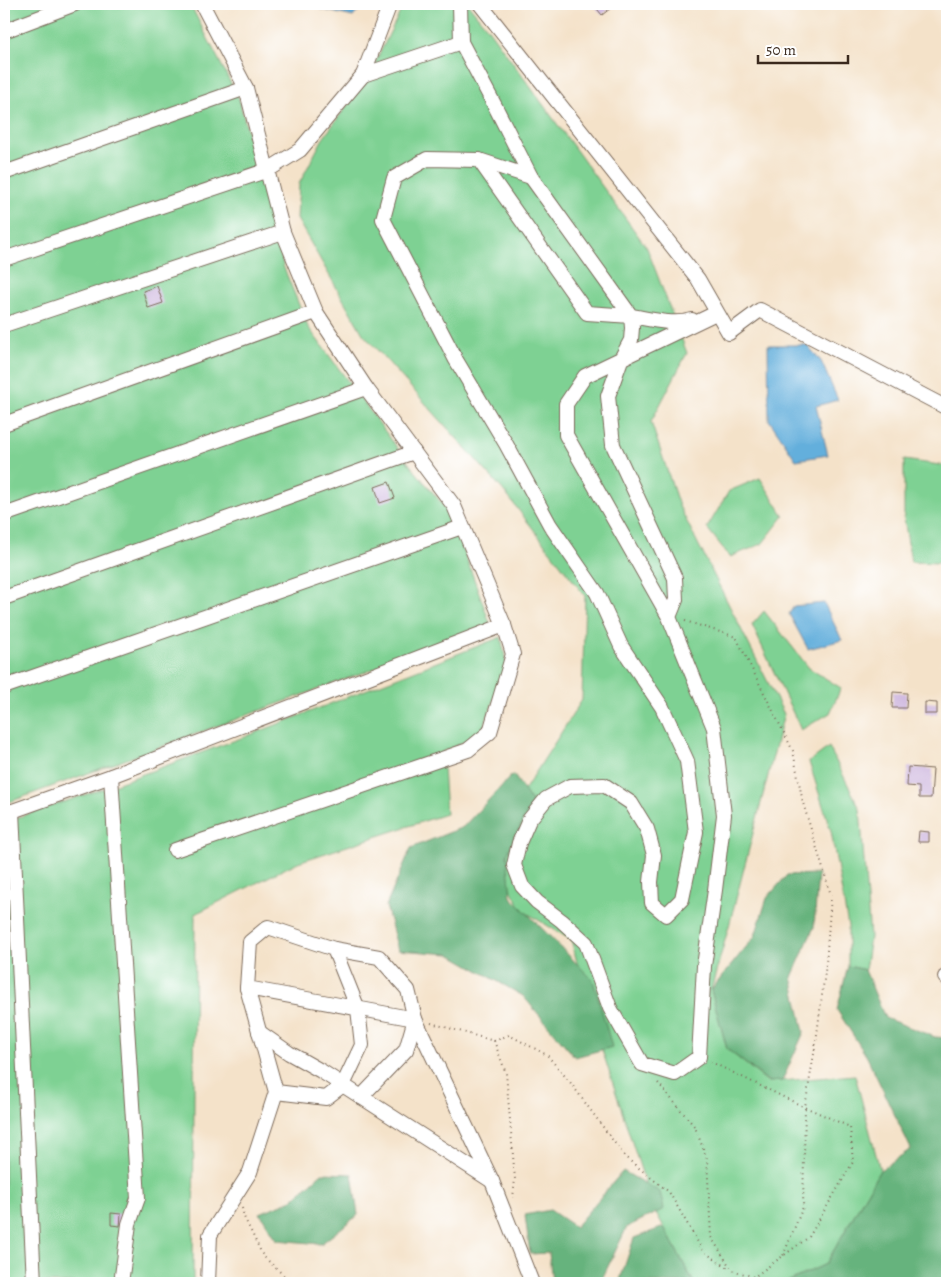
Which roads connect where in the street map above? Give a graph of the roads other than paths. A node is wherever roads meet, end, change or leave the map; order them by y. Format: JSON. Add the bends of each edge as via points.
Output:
{"nodes":[{"id":1,"x":75,"y":4,"type":"edge"},
{"id":2,"x":202,"y":4,"type":"edge"},
{"id":3,"x":390,"y":4,"type":"edge"},
{"id":4,"x":460,"y":4,"type":"edge"},
{"id":5,"x":480,"y":4,"type":"edge"},
{"id":6,"x":4,"y":31,"type":"edge"},
{"id":7,"x":461,"y":42,"type":"junction"},
{"id":8,"x":363,"y":75,"type":"junction"},
{"id":9,"x":246,"y":88,"type":"junction"},
{"id":10,"x":479,"y":160,"type":"junction"},
{"id":11,"x":268,"y":170,"type":"junction"},
{"id":12,"x":4,"y":173,"type":"edge"},
{"id":13,"x":531,"y":177,"type":"junction"},
{"id":14,"x":283,"y":232,"type":"junction"},
{"id":15,"x":4,"y":259,"type":"edge"},
{"id":16,"x":316,"y":312,"type":"junction"},
{"id":17,"x":716,"y":313,"type":"junction"},
{"id":18,"x":631,"y":316,"type":"junction"},
{"id":19,"x":4,"y":325,"type":"edge"},
{"id":20,"x":622,"y":357,"type":"junction"},
{"id":21,"x":366,"y":388,"type":"junction"},
{"id":22,"x":947,"y":408,"type":"edge"},
{"id":23,"x":4,"y":424,"type":"edge"},
{"id":24,"x":414,"y":452,"type":"junction"},
{"id":25,"x":4,"y":514,"type":"edge"},
{"id":26,"x":462,"y":526,"type":"junction"},
{"id":27,"x":4,"y":598,"type":"edge"},
{"id":28,"x":668,"y":617,"type":"junction"},
{"id":29,"x":504,"y":626,"type":"junction"},
{"id":30,"x":4,"y":687,"type":"edge"},
{"id":31,"x":111,"y":776,"type":"junction"},
{"id":32,"x":8,"y":812,"type":"edge"},
{"id":33,"x":175,"y":850,"type":"dead end"},
{"id":34,"x":334,"y":949,"type":"junction"},
{"id":35,"x":247,"y":988,"type":"junction"},
{"id":36,"x":358,"y":1009,"type":"junction"},
{"id":37,"x":415,"y":1019,"type":"junction"},
{"id":38,"x":260,"y":1032,"type":"junction"},
{"id":39,"x":343,"y":1085,"type":"junction"},
{"id":40,"x":276,"y":1092,"type":"junction"},
{"id":41,"x":361,"y":1097,"type":"junction"},
{"id":42,"x":492,"y":1181,"type":"junction"},
{"id":43,"x":34,"y":1283,"type":"edge"},
{"id":44,"x":121,"y":1283,"type":"edge"},
{"id":45,"x":208,"y":1283,"type":"edge"},
{"id":46,"x":532,"y":1283,"type":"edge"}],
"edges":[{"from":1,"to":6,"type":"street"},
{"from":2,"to":9,"type":"street"},
{"from":3,"to":8,"type":"street"},
{"from":4,"to":7,"type":"street"},
{"from":5,"to":17,"type":"street","via":[[698,279]]},
{"from":7,"to":8,"type":"street"},
{"from":7,"to":13,"type":"street"},
{"from":8,"to":11,"type":"street","via":[[300,150]]},
{"from":9,"to":11,"type":"street"},
{"from":9,"to":12,"type":"street"},
{"from":10,"to":13,"type":"street"},
{"from":10,"to":18,"type":"street","via":[[587,313]]},
{"from":10,"to":28,"type":"street","via":[[427,159],[394,178],[383,219],[456,360],[550,525],[596,593],[621,646],[662,707],[687,761],[696,832],[682,899],[666,915],[652,902],[654,854],[647,828],[631,803],[604,785],[570,786],[546,799],[529,820],[514,865],[522,886],[586,943],[610,1008],[642,1064],[675,1074],[699,1057],[704,966],[724,815],[714,728]]},
{"from":11,"to":14,"type":"street"},
{"from":11,"to":15,"type":"street"},
{"from":13,"to":18,"type":"street"},
{"from":14,"to":16,"type":"street"},
{"from":14,"to":19,"type":"street"},
{"from":16,"to":21,"type":"street"},
{"from":16,"to":23,"type":"street"},
{"from":17,"to":18,"type":"street","via":[[684,322]]},
{"from":17,"to":20,"type":"street"},
{"from":17,"to":22,"type":"street","via":[[729,333],[760,310]]},
{"from":18,"to":20,"type":"street","via":[[631,340]]},
{"from":20,"to":28,"type":"street","via":[[608,396],[613,446],[676,578],[676,600]]},
{"from":20,"to":28,"type":"street","via":[[585,376],[566,404],[566,435]]},
{"from":21,"to":24,"type":"street"},
{"from":21,"to":25,"type":"street"},
{"from":24,"to":26,"type":"street","via":[[454,506]]},
{"from":24,"to":27,"type":"street"},
{"from":26,"to":29,"type":"street"},
{"from":26,"to":30,"type":"street"},
{"from":29,"to":31,"type":"street"},
{"from":29,"to":33,"type":"street","via":[[514,654],[490,732],[468,750]]},
{"from":31,"to":32,"type":"street"},
{"from":31,"to":44,"type":"street","via":[[138,1198],[129,1224]]},
{"from":32,"to":43,"type":"street"},
{"from":34,"to":35,"type":"street","via":[[268,927],[250,942]]},
{"from":34,"to":36,"type":"street"},
{"from":34,"to":37,"type":"street","via":[[379,957],[408,990]]},
{"from":35,"to":36,"type":"street"},
{"from":35,"to":38,"type":"street"},
{"from":36,"to":37,"type":"street"},
{"from":36,"to":39,"type":"street","via":[[362,1045]]},
{"from":37,"to":41,"type":"street","via":[[406,1050]]},
{"from":37,"to":42,"type":"street"},
{"from":38,"to":39,"type":"street"},
{"from":38,"to":40,"type":"street"},
{"from":39,"to":40,"type":"street","via":[[326,1098]]},
{"from":39,"to":41,"type":"street"},
{"from":40,"to":45,"type":"street","via":[[250,1172],[210,1236]]},
{"from":41,"to":42,"type":"street"},
{"from":42,"to":46,"type":"street"}]}
